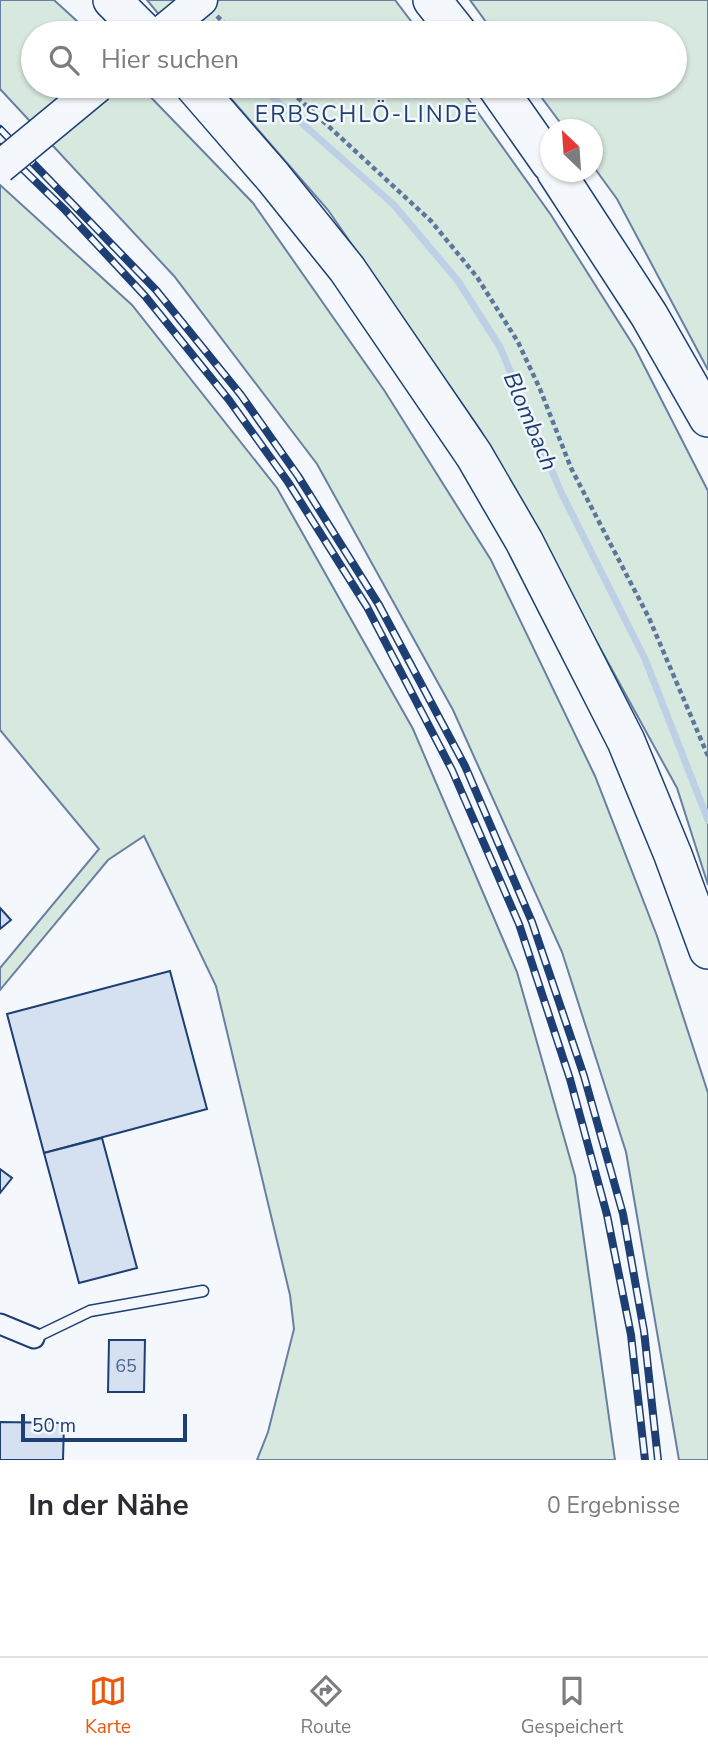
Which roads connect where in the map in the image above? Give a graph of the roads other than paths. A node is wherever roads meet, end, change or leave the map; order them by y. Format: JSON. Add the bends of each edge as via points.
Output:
{"nodes":[{"id":1,"x":112,"y":0,"type":"edge"},
{"id":2,"x":201,"y":0,"type":"edge"},
{"id":3,"x":432,"y":0,"type":"edge"},
{"id":4,"x":133,"y":21,"type":"edge"},
{"id":5,"x":176,"y":21,"type":"edge"},
{"id":6,"x":449,"y":21,"type":"edge"},
{"id":7,"x":83,"y":98,"type":"edge"},
{"id":8,"x":204,"y":98,"type":"edge"},
{"id":9,"x":505,"y":98,"type":"edge"},
{"id":10,"x":540,"y":148,"type":"edge"},
{"id":11,"x":0,"y":167,"type":"edge"},
{"id":12,"x":563,"y":182,"type":"edge"},
{"id":13,"x":708,"y":418,"type":"edge"},
{"id":14,"x":708,"y":950,"type":"edge"},
{"id":15,"x":203,"y":1291,"type":"dead end"},
{"id":16,"x":0,"y":1324,"type":"edge"},
{"id":17,"x":34,"y":1338,"type":"joint"}],
"edges":[{"from":1,"to":4,"type":"highway"},
{"from":2,"to":5,"type":"main road"},
{"from":3,"to":6,"type":"highway"},
{"from":7,"to":11,"type":"main road","bridge":true},
{"from":8,"to":14,"type":"highway","via":[[347,269],[480,466],[524,541],[626,741]]},
{"from":9,"to":10,"type":"highway"},
{"from":12,"to":13,"type":"highway","via":[[649,315]]},
{"from":15,"to":17,"type":"lane","via":[[90,1311]]},
{"from":16,"to":17,"type":"street"}]}
